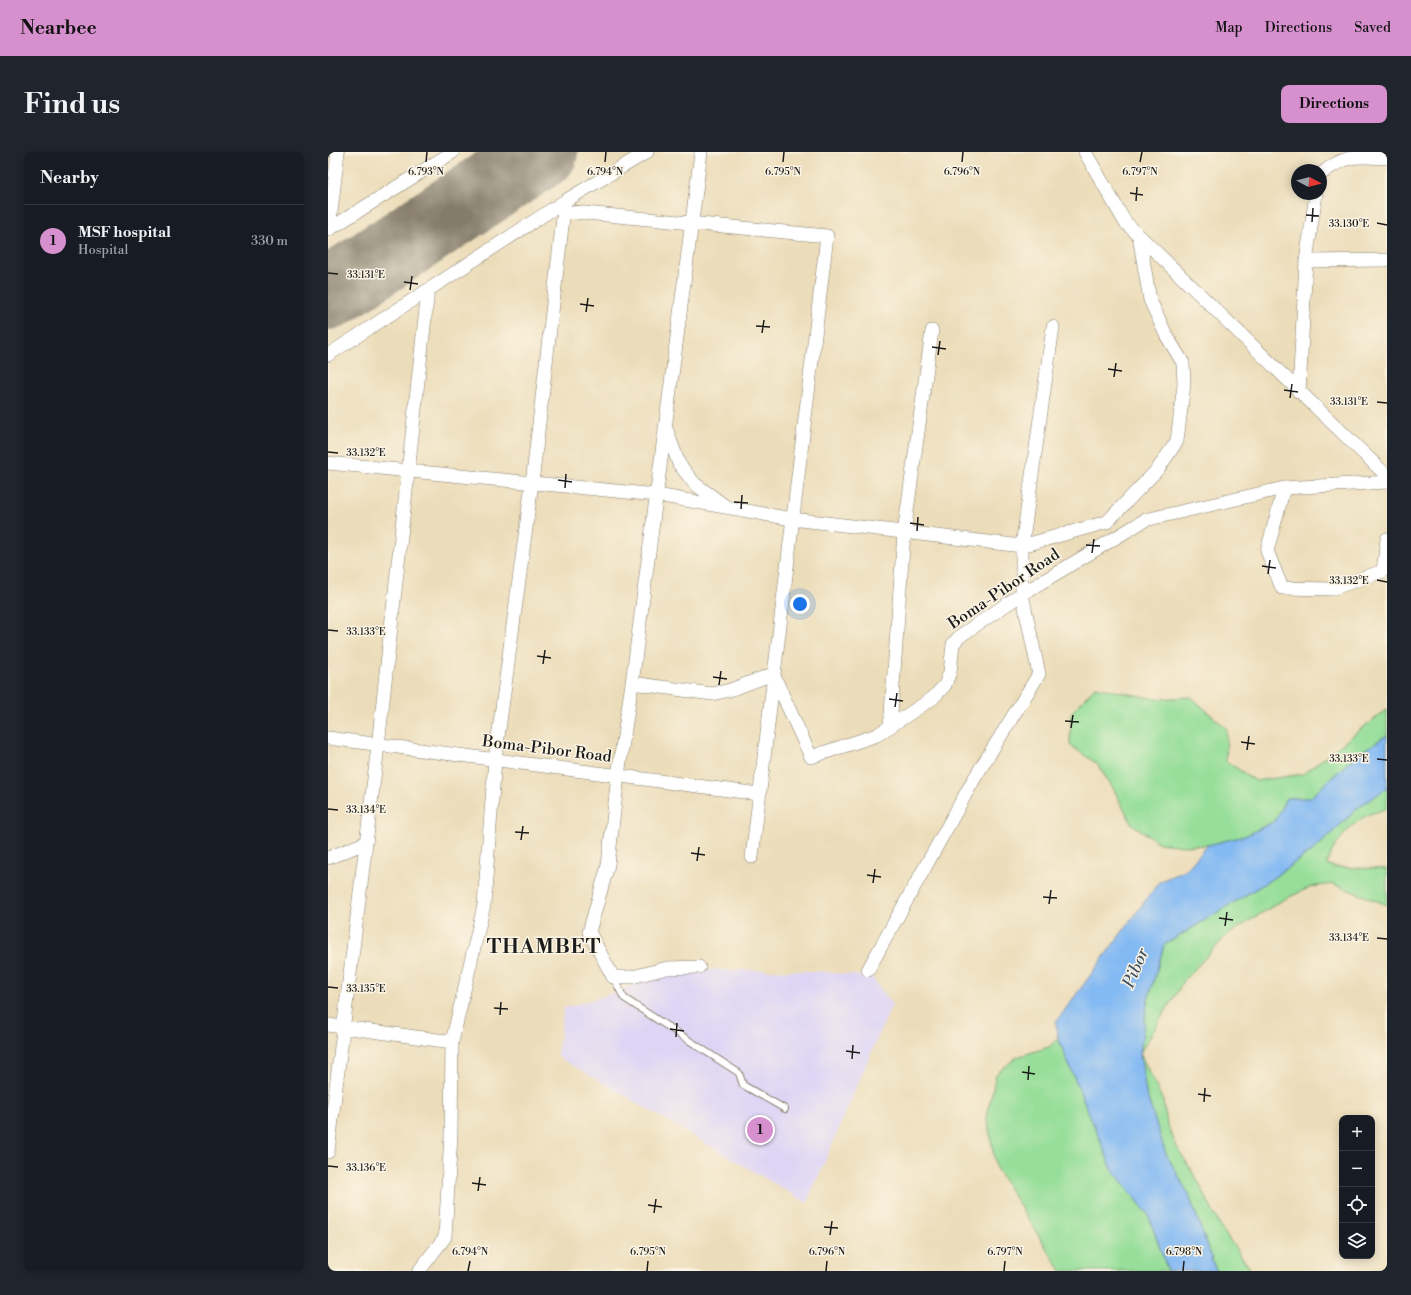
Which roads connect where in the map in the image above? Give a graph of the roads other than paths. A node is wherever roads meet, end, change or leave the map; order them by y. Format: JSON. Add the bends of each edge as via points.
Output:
{"nodes":[{"id":1,"x":338,"y":152,"type":"edge"},
{"id":2,"x":453,"y":152,"type":"edge"},
{"id":3,"x":647,"y":152,"type":"edge"},
{"id":4,"x":701,"y":152,"type":"edge"},
{"id":5,"x":1085,"y":152,"type":"edge"},
{"id":6,"x":1387,"y":158,"type":"edge"},
{"id":7,"x":1327,"y":169,"type":"edge"},
{"id":8,"x":1315,"y":200,"type":"edge"},
{"id":9,"x":564,"y":206,"type":"junction"},
{"id":10,"x":692,"y":223,"type":"junction"},
{"id":11,"x":329,"y":229,"type":"edge"},
{"id":12,"x":1139,"y":236,"type":"junction"},
{"id":13,"x":1387,"y":260,"type":"edge"},
{"id":14,"x":1306,"y":261,"type":"junction"},
{"id":15,"x":428,"y":290,"type":"junction"},
{"id":16,"x":1053,"y":327,"type":"dead end"},
{"id":17,"x":932,"y":331,"type":"dead end"},
{"id":18,"x":328,"y":355,"type":"edge"},
{"id":19,"x":1299,"y":392,"type":"junction"},
{"id":20,"x":666,"y":427,"type":"junction"},
{"id":21,"x":328,"y":463,"type":"edge"},
{"id":22,"x":408,"y":470,"type":"junction"},
{"id":23,"x":1387,"y":476,"type":"edge"},
{"id":24,"x":1387,"y":482,"type":"edge"},
{"id":25,"x":532,"y":483,"type":"junction"},
{"id":26,"x":1284,"y":488,"type":"junction"},
{"id":27,"x":657,"y":495,"type":"junction"},
{"id":28,"x":728,"y":508,"type":"junction"},
{"id":29,"x":792,"y":519,"type":"junction"},
{"id":30,"x":904,"y":533,"type":"junction"},
{"id":31,"x":1387,"y":539,"type":"edge"},
{"id":32,"x":1022,"y":546,"type":"junction"},
{"id":33,"x":1022,"y":594,"type":"junction"},
{"id":34,"x":773,"y":674,"type":"junction"},
{"id":35,"x":632,"y":683,"type":"junction"},
{"id":36,"x":890,"y":727,"type":"junction"},
{"id":37,"x":328,"y":738,"type":"edge"},
{"id":38,"x":378,"y":746,"type":"junction"},
{"id":39,"x":494,"y":760,"type":"junction"},
{"id":40,"x":618,"y":775,"type":"junction"},
{"id":41,"x":759,"y":794,"type":"junction"},
{"id":42,"x":365,"y":843,"type":"junction"},
{"id":43,"x":752,"y":857,"type":"dead end"},
{"id":44,"x":328,"y":858,"type":"edge"},
{"id":45,"x":699,"y":967,"type":"dead end"},
{"id":46,"x":868,"y":970,"type":"dead end"},
{"id":47,"x":613,"y":977,"type":"junction"},
{"id":48,"x":328,"y":1025,"type":"edge"},
{"id":49,"x":343,"y":1027,"type":"junction"},
{"id":50,"x":452,"y":1042,"type":"junction"},
{"id":51,"x":785,"y":1108,"type":"dead end"},
{"id":52,"x":328,"y":1152,"type":"edge"},
{"id":53,"x":419,"y":1271,"type":"edge"}],
"edges":[{"from":1,"to":11,"type":"street"},
{"from":2,"to":11,"type":"street"},
{"from":3,"to":9,"type":"street"},
{"from":4,"to":10,"type":"street","name":"Boma-Pibor Road"},
{"from":5,"to":12,"type":"street","via":[[1125,222]]},
{"from":6,"to":7,"type":"street","via":[[1354,156],[1336,162]]},
{"from":8,"to":14,"type":"street"},
{"from":9,"to":10,"type":"street"},
{"from":9,"to":15,"type":"street"},
{"from":9,"to":25,"type":"street"},
{"from":10,"to":20,"type":"street","name":"Boma-Pibor Road"},
{"from":10,"to":29,"type":"street","via":[[827,236]]},
{"from":12,"to":19,"type":"street"},
{"from":12,"to":32,"type":"street","via":[[1150,300],[1166,335],[1184,363],[1177,441],[1158,469],[1107,522]]},
{"from":13,"to":14,"type":"street"},
{"from":14,"to":19,"type":"street"},
{"from":15,"to":18,"type":"street"},
{"from":15,"to":22,"type":"street"},
{"from":16,"to":32,"type":"street"},
{"from":17,"to":30,"type":"street"},
{"from":19,"to":23,"type":"street"},
{"from":20,"to":27,"type":"street","name":"Boma-Pibor Road"},
{"from":20,"to":28,"type":"street","via":[[679,464],[695,484]]},
{"from":21,"to":22,"type":"street"},
{"from":22,"to":25,"type":"street"},
{"from":22,"to":38,"type":"street"},
{"from":24,"to":26,"type":"street","name":"Boma-Pibor Road"},
{"from":25,"to":27,"type":"street"},
{"from":25,"to":39,"type":"street"},
{"from":26,"to":31,"type":"street","via":[[1267,551],[1282,588],[1331,589],[1383,571]]},
{"from":26,"to":33,"type":"street","name":"Boma-Pibor Road","via":[[1145,520]]},
{"from":27,"to":28,"type":"street"},
{"from":27,"to":35,"type":"street","name":"Boma-Pibor Road"},
{"from":28,"to":29,"type":"street"},
{"from":29,"to":30,"type":"street"},
{"from":29,"to":34,"type":"street"},
{"from":30,"to":32,"type":"street"},
{"from":30,"to":36,"type":"street"},
{"from":32,"to":33,"type":"street"},
{"from":33,"to":36,"type":"street","name":"Boma-Pibor Road","via":[[960,636],[953,644],[950,672],[945,684],[933,698]]},
{"from":33,"to":46,"type":"street","via":[[1039,674],[974,779]]},
{"from":34,"to":35,"type":"street","via":[[712,694]]},
{"from":34,"to":36,"type":"street","name":"Boma-Pibor Road","via":[[811,757],[877,735]]},
{"from":34,"to":41,"type":"street"},
{"from":35,"to":40,"type":"street","name":"Boma-Pibor Road"},
{"from":37,"to":38,"type":"street","name":"Boma-Pibor Road"},
{"from":38,"to":39,"type":"street","name":"Boma-Pibor Road"},
{"from":38,"to":42,"type":"street"},
{"from":39,"to":40,"type":"street","name":"Boma-Pibor Road"},
{"from":39,"to":50,"type":"street","via":[[484,904]]},
{"from":40,"to":41,"type":"street"},
{"from":40,"to":47,"type":"street","via":[[608,865],[589,932]]},
{"from":41,"to":43,"type":"street"},
{"from":42,"to":44,"type":"street"},
{"from":42,"to":49,"type":"street"},
{"from":45,"to":47,"type":"street","via":[[667,968],[632,977]]},
{"from":47,"to":51,"type":"lane","via":[[624,998],[739,1072],[743,1085]]},
{"from":48,"to":49,"type":"street"},
{"from":49,"to":50,"type":"street"},
{"from":49,"to":52,"type":"street"},
{"from":50,"to":53,"type":"street","via":[[451,1134],[445,1237]]}]}
